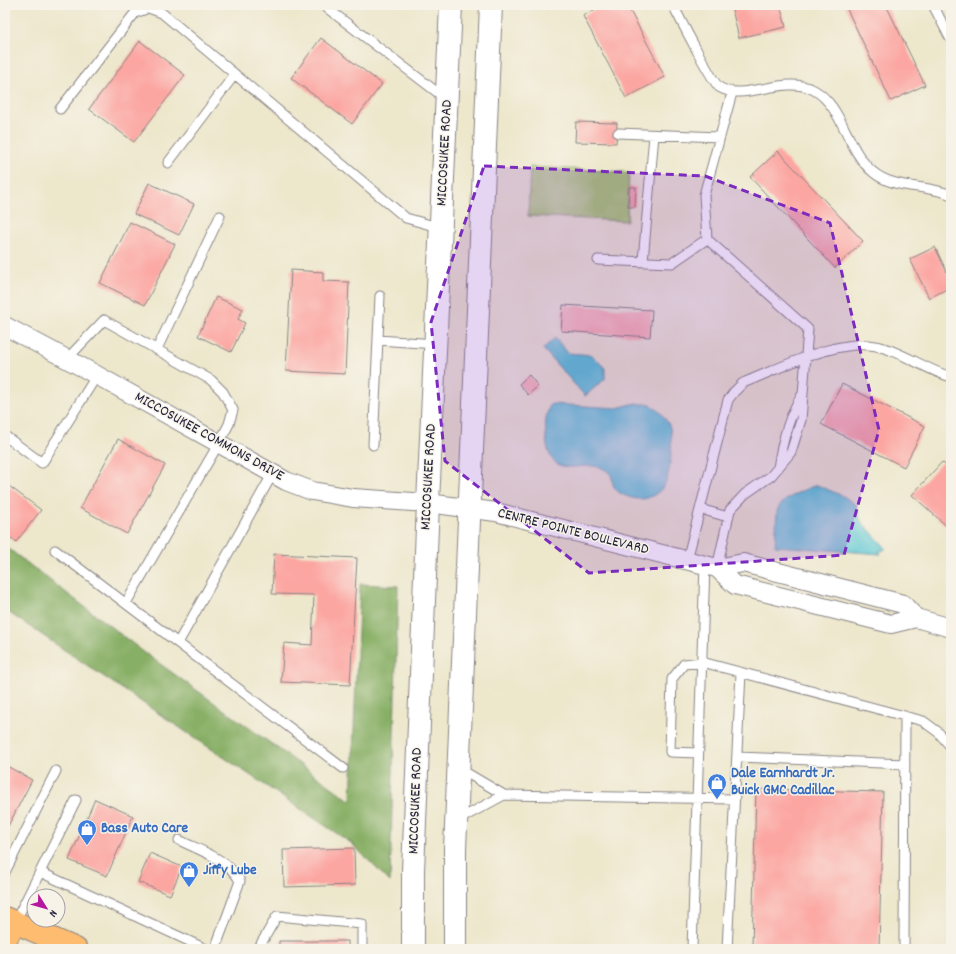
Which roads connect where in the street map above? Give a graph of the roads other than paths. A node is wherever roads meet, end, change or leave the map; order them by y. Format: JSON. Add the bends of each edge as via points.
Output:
{"nodes":[{"id":1,"x":322,"y":5,"type":"edge"},
{"id":2,"x":451,"y":5,"type":"edge"},
{"id":3,"x":491,"y":5,"type":"edge"},
{"id":4,"x":673,"y":5,"type":"edge"},
{"id":5,"x":933,"y":5,"type":"edge"},
{"id":6,"x":951,"y":40,"type":"edge"},
{"id":7,"x":235,"y":74,"type":"junction"},
{"id":8,"x":732,"y":93,"type":"junction"},
{"id":9,"x":447,"y":100,"type":"junction"},
{"id":10,"x":60,"y":109,"type":"dead end"},
{"id":11,"x":618,"y":133,"type":"dead end"},
{"id":12,"x":654,"y":134,"type":"junction"},
{"id":13,"x":720,"y":137,"type":"junction"},
{"id":14,"x":168,"y":163,"type":"dead end"},
{"id":15,"x":951,"y":195,"type":"edge"},
{"id":16,"x":220,"y":216,"type":"dead end"},
{"id":17,"x":441,"y":228,"type":"junction"},
{"id":18,"x":707,"y":239,"type":"junction"},
{"id":19,"x":598,"y":260,"type":"dead end"},
{"id":20,"x":643,"y":261,"type":"junction"},
{"id":21,"x":380,"y":296,"type":"dead end"},
{"id":22,"x":5,"y":326,"type":"edge"},
{"id":23,"x":378,"y":340,"type":"junction"},
{"id":24,"x":436,"y":344,"type":"junction"},
{"id":25,"x":157,"y":349,"type":"junction"},
{"id":26,"x":806,"y":358,"type":"junction"},
{"id":27,"x":67,"y":359,"type":"junction"},
{"id":28,"x":97,"y":374,"type":"junction"},
{"id":29,"x":951,"y":377,"type":"edge"},
{"id":30,"x":5,"y":436,"type":"edge"},
{"id":31,"x":219,"y":443,"type":"junction"},
{"id":32,"x":374,"y":445,"type":"dead end"},
{"id":33,"x":273,"y":473,"type":"junction"},
{"id":34,"x":428,"y":503,"type":"junction"},
{"id":35,"x":470,"y":508,"type":"junction"},
{"id":36,"x":700,"y":509,"type":"junction"},
{"id":37,"x":728,"y":517,"type":"junction"},
{"id":38,"x":55,"y":550,"type":"dead end"},
{"id":39,"x":687,"y":560,"type":"junction"},
{"id":40,"x":711,"y":566,"type":"junction"},
{"id":41,"x":126,"y":604,"type":"junction"},
{"id":42,"x":951,"y":628,"type":"edge"},
{"id":43,"x":178,"y":642,"type":"junction"},
{"id":44,"x":702,"y":662,"type":"junction"},
{"id":45,"x":741,"y":673,"type":"junction"},
{"id":46,"x":905,"y":716,"type":"junction"},
{"id":47,"x":951,"y":747,"type":"edge"},
{"id":48,"x":698,"y":753,"type":"junction"},
{"id":49,"x":736,"y":757,"type":"junction"},
{"id":50,"x":905,"y":764,"type":"junction"},
{"id":51,"x":344,"y":768,"type":"dead end"},
{"id":52,"x":459,"y":769,"type":"junction"},
{"id":53,"x":56,"y":771,"type":"dead end"},
{"id":54,"x":504,"y":795,"type":"junction"},
{"id":55,"x":697,"y":798,"type":"junction"},
{"id":56,"x":734,"y":798,"type":"junction"},
{"id":57,"x":76,"y":800,"type":"dead end"},
{"id":58,"x":456,"y":820,"type":"junction"},
{"id":59,"x":179,"y":840,"type":"dead end"},
{"id":60,"x":5,"y":872,"type":"edge"},
{"id":61,"x":40,"y":872,"type":"junction"},
{"id":62,"x":10,"y":920,"type":"edge"},
{"id":63,"x":5,"y":941,"type":"edge"},
{"id":64,"x":76,"y":949,"type":"edge"},
{"id":65,"x":206,"y":949,"type":"edge"},
{"id":66,"x":215,"y":949,"type":"edge"},
{"id":67,"x":258,"y":949,"type":"edge"},
{"id":68,"x":362,"y":949,"type":"edge"},
{"id":69,"x":413,"y":949,"type":"edge"},
{"id":70,"x":455,"y":949,"type":"edge"},
{"id":71,"x":692,"y":949,"type":"edge"},
{"id":72,"x":727,"y":949,"type":"edge"},
{"id":73,"x":904,"y":949,"type":"edge"}],
"edges":[{"from":1,"to":9,"type":"lane"},
{"from":2,"to":9,"type":"street","name":"MICCOSUKEE ROAD"},
{"from":3,"to":35,"type":"street"},
{"from":4,"to":8,"type":"lane","via":[[718,86]]},
{"from":5,"to":6,"type":"lane"},
{"from":7,"to":10,"type":"lane","via":[[162,13],[149,8],[135,13]]},
{"from":7,"to":14,"type":"lane"},
{"from":7,"to":17,"type":"lane","via":[[406,218]]},
{"from":8,"to":13,"type":"lane"},
{"from":8,"to":15,"type":"lane","via":[[795,84],[813,90],[828,101],[860,159],[873,172],[883,179]]},
{"from":9,"to":17,"type":"street","name":"MICCOSUKEE ROAD"},
{"from":11,"to":12,"type":"lane"},
{"from":12,"to":13,"type":"lane"},
{"from":12,"to":20,"type":"lane"},
{"from":13,"to":18,"type":"lane","via":[[704,195]]},
{"from":16,"to":25,"type":"lane"},
{"from":17,"to":24,"type":"street","name":"MICCOSUKEE ROAD"},
{"from":18,"to":20,"type":"lane","via":[[672,263]]},
{"from":18,"to":26,"type":"lane","via":[[808,329]]},
{"from":19,"to":20,"type":"lane"},
{"from":21,"to":23,"type":"lane"},
{"from":22,"to":27,"type":"street","name":"MICCOSUKEE COMMONS DRIVE"},
{"from":23,"to":24,"type":"lane"},
{"from":23,"to":32,"type":"lane"},
{"from":24,"to":34,"type":"street","name":"MICCOSUKEE ROAD"},
{"from":25,"to":27,"type":"lane","via":[[104,320]]},
{"from":25,"to":31,"type":"lane","via":[[211,380],[223,392],[233,410]]},
{"from":26,"to":29,"type":"lane","via":[[836,346],[883,347]]},
{"from":26,"to":36,"type":"lane","via":[[743,383],[728,400]]},
{"from":26,"to":37,"type":"lane","via":[[802,395],[792,410],[780,450],[778,468],[745,494],[730,510]]},
{"from":27,"to":28,"type":"street","name":"MICCOSUKEE COMMONS DRIVE"},
{"from":28,"to":30,"type":"lane","via":[[42,463]]},
{"from":28,"to":31,"type":"street","name":"MICCOSUKEE COMMONS DRIVE"},
{"from":31,"to":33,"type":"street","name":"MICCOSUKEE COMMONS DRIVE"},
{"from":31,"to":41,"type":"lane"},
{"from":33,"to":34,"type":"street","name":"MICCOSUKEE COMMONS DRIVE","via":[[312,491],[353,498]]},
{"from":33,"to":43,"type":"lane"},
{"from":34,"to":35,"type":"street","name":"CENTRE POINTE BOULEVARD"},
{"from":34,"to":69,"type":"street","name":"MICCOSUKEE ROAD"},
{"from":35,"to":39,"type":"street","name":"CENTRE POINTE BOULEVARD","via":[[496,512]]},
{"from":35,"to":52,"type":"street"},
{"from":36,"to":37,"type":"lane"},
{"from":36,"to":39,"type":"lane"},
{"from":37,"to":40,"type":"lane"},
{"from":38,"to":41,"type":"lane"},
{"from":39,"to":40,"type":"street","name":"CENTRE POINTE BOULEVARD"},
{"from":40,"to":42,"type":"street","name":"CENTRE POINTE BOULEVARD","via":[[743,563],[903,604],[916,618]]},
{"from":40,"to":44,"type":"lane"},
{"from":41,"to":43,"type":"lane"},
{"from":43,"to":51,"type":"lane"},
{"from":44,"to":45,"type":"lane"},
{"from":44,"to":48,"type":"lane"},
{"from":44,"to":48,"type":"lane","via":[[684,664],[672,678],[670,752]]},
{"from":45,"to":46,"type":"lane"},
{"from":45,"to":49,"type":"lane"},
{"from":46,"to":47,"type":"lane","via":[[923,721],[938,732]]},
{"from":46,"to":50,"type":"lane"},
{"from":48,"to":55,"type":"lane"},
{"from":49,"to":50,"type":"lane"},
{"from":49,"to":56,"type":"lane"},
{"from":50,"to":73,"type":"lane"},
{"from":52,"to":54,"type":"lane"},
{"from":52,"to":58,"type":"street"},
{"from":53,"to":60,"type":"lane"},
{"from":54,"to":55,"type":"lane"},
{"from":54,"to":58,"type":"lane"},
{"from":55,"to":56,"type":"lane"},
{"from":55,"to":71,"type":"lane"},
{"from":56,"to":72,"type":"lane"},
{"from":57,"to":61,"type":"lane"},
{"from":58,"to":70,"type":"street"},
{"from":59,"to":66,"type":"lane","via":[[226,863],[235,871],[240,881]]},
{"from":61,"to":62,"type":"lane"},
{"from":61,"to":65,"type":"lane"},
{"from":62,"to":63,"type":"main road"},
{"from":62,"to":64,"type":"main road"},
{"from":67,"to":68,"type":"lane","via":[[277,916],[362,924]]}]}
